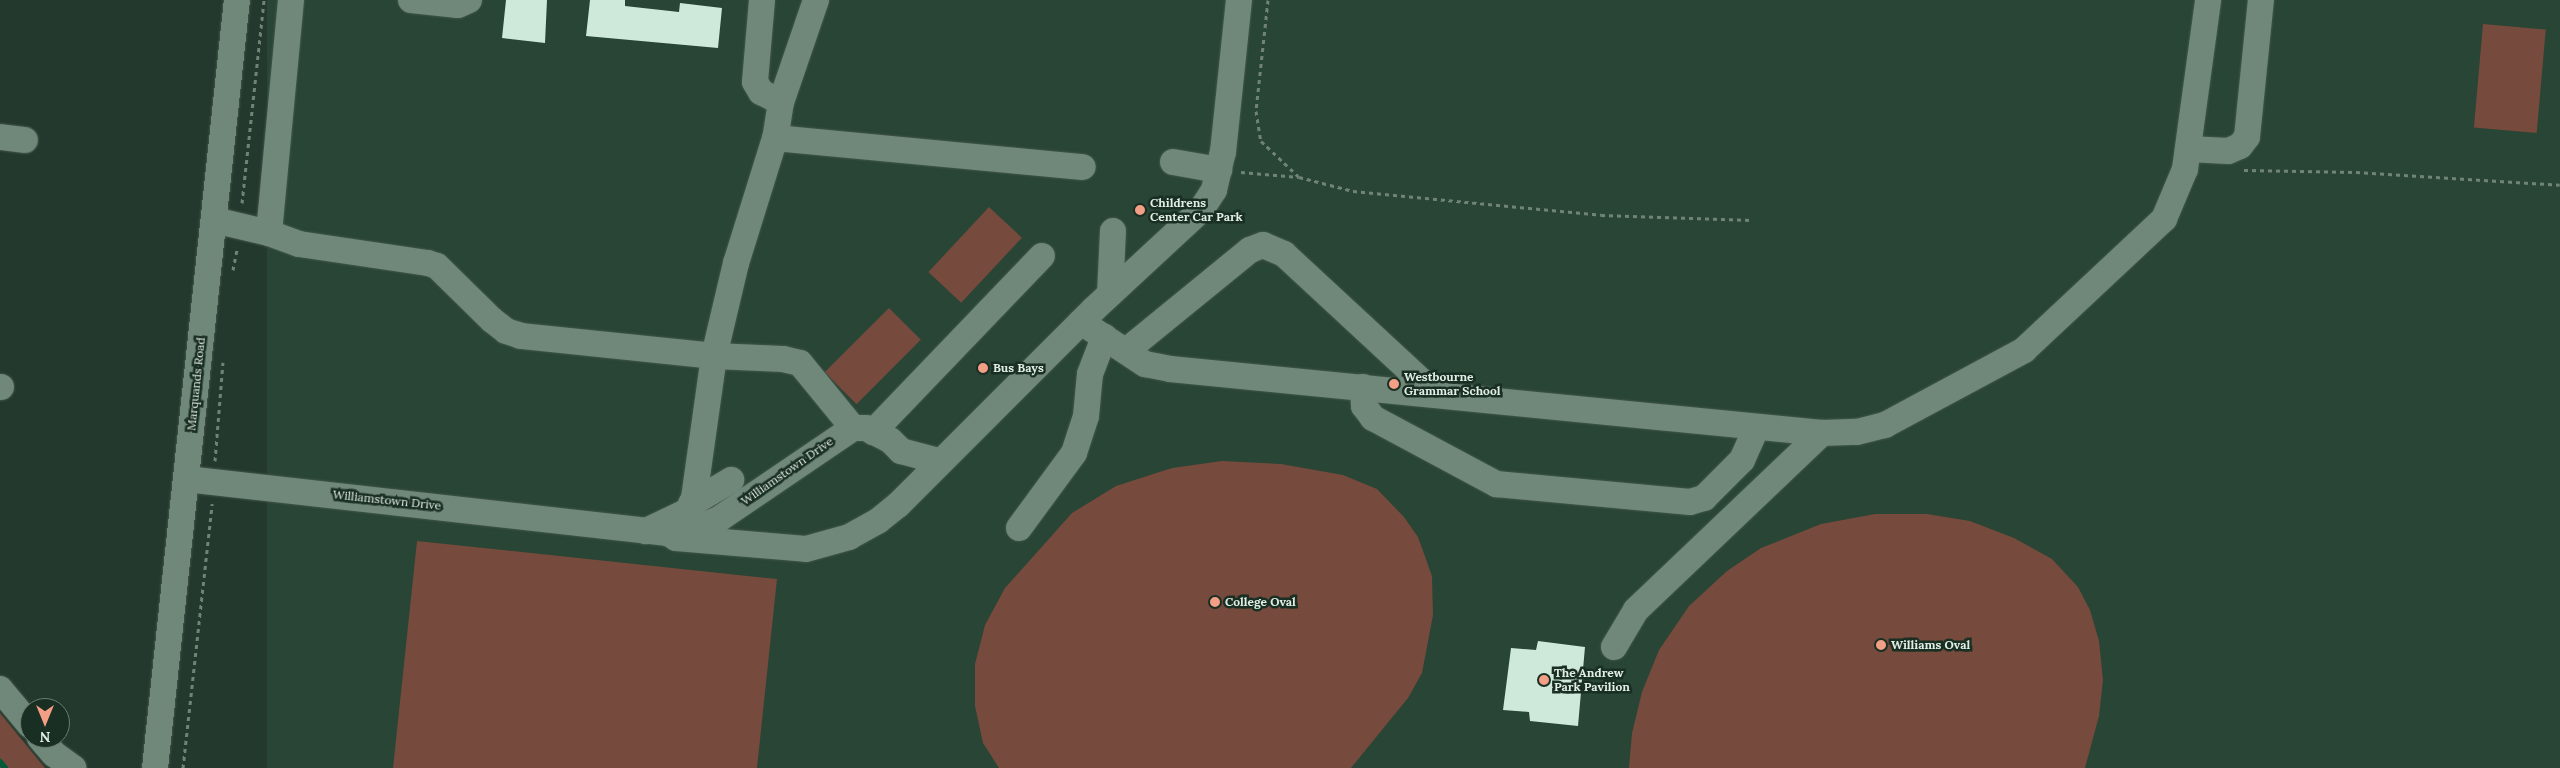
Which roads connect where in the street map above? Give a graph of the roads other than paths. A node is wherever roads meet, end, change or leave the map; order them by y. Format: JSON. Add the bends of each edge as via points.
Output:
{"nodes":[{"id":1,"x":237,"y":0,"type":"edge"},
{"id":2,"x":291,"y":0,"type":"edge"},
{"id":3,"x":411,"y":0,"type":"edge"},
{"id":4,"x":469,"y":0,"type":"edge"},
{"id":5,"x":762,"y":0,"type":"edge"},
{"id":6,"x":816,"y":0,"type":"edge"},
{"id":7,"x":1238,"y":0,"type":"edge"},
{"id":8,"x":2208,"y":0,"type":"edge"},
{"id":9,"x":2261,"y":0,"type":"edge"},
{"id":10,"x":781,"y":102,"type":"junction"},
{"id":11,"x":775,"y":138,"type":"junction"},
{"id":12,"x":2189,"y":150,"type":"junction"},
{"id":13,"x":1173,"y":162,"type":"dead end"},
{"id":14,"x":1083,"y":167,"type":"dead end"},
{"id":15,"x":1219,"y":170,"type":"junction"},
{"id":16,"x":214,"y":220,"type":"junction"},
{"id":17,"x":1113,"y":231,"type":"dead end"},
{"id":18,"x":270,"y":233,"type":"junction"},
{"id":19,"x":1042,"y":256,"type":"dead end"},
{"id":20,"x":1110,"y":294,"type":"junction"},
{"id":21,"x":1081,"y":322,"type":"junction"},
{"id":22,"x":1104,"y":337,"type":"junction"},
{"id":23,"x":1126,"y":351,"type":"junction"},
{"id":24,"x":714,"y":356,"type":"junction"},
{"id":25,"x":1363,"y":388,"type":"junction"},
{"id":26,"x":1436,"y":395,"type":"junction"},
{"id":27,"x":1757,"y":426,"type":"junction"},
{"id":28,"x":863,"y":430,"type":"junction"},
{"id":29,"x":1822,"y":433,"type":"junction"},
{"id":30,"x":901,"y":450,"type":"junction"},
{"id":31,"x":939,"y":461,"type":"junction"},
{"id":32,"x":186,"y":479,"type":"junction"},
{"id":33,"x":731,"y":480,"type":"dead end"},
{"id":34,"x":914,"y":486,"type":"junction"},
{"id":35,"x":691,"y":504,"type":"junction"},
{"id":36,"x":1019,"y":528,"type":"dead end"},
{"id":37,"x":657,"y":532,"type":"junction"},
{"id":38,"x":1614,"y":647,"type":"dead end"},
{"id":39,"x":0,"y":688,"type":"edge"},
{"id":40,"x":20,"y":713,"type":"edge"},
{"id":41,"x":49,"y":748,"type":"edge"},
{"id":42,"x":73,"y":768,"type":"edge"},
{"id":43,"x":155,"y":768,"type":"edge"}],
"edges":[{"from":1,"to":16,"type":"street","name":"Marquands Road"},
{"from":2,"to":18,"type":"street"},
{"from":3,"to":4,"type":"street","via":[[458,5]]},
{"from":5,"to":10,"type":"street","via":[[755,82],[761,92]]},
{"from":6,"to":10,"type":"street"},
{"from":7,"to":15,"type":"street"},
{"from":8,"to":12,"type":"street"},
{"from":9,"to":12,"type":"street","via":[[2247,138],[2240,146],[2228,150]]},
{"from":10,"to":11,"type":"street"},
{"from":11,"to":14,"type":"street"},
{"from":11,"to":24,"type":"street","via":[[736,263]]},
{"from":12,"to":29,"type":"street","via":[[2186,169],[2164,219],[2024,350],[1885,425],[1857,432]]},
{"from":13,"to":15,"type":"street"},
{"from":15,"to":20,"type":"street","via":[[1214,190],[1201,210]]},
{"from":16,"to":18,"type":"street"},
{"from":16,"to":32,"type":"street","name":"Marquands Road"},
{"from":17,"to":20,"type":"street","via":[[1109,262]]},
{"from":18,"to":24,"type":"street","via":[[299,244],[437,266],[492,320],[521,336]]},
{"from":19,"to":28,"type":"street","name":"Williamstown Drive"},
{"from":20,"to":21,"type":"street"},
{"from":21,"to":22,"type":"street"},
{"from":21,"to":31,"type":"street"},
{"from":22,"to":23,"type":"street"},
{"from":22,"to":36,"type":"street","via":[[1090,374],[1086,416],[1074,453]]},
{"from":23,"to":25,"type":"street","via":[[1146,364],[1170,369]]},
{"from":23,"to":26,"type":"street","via":[[1250,250],[1263,246],[1284,254]]},
{"from":24,"to":28,"type":"street","via":[[783,359],[800,364]]},
{"from":24,"to":35,"type":"street"},
{"from":25,"to":26,"type":"street"},
{"from":25,"to":27,"type":"street","via":[[1364,406],[1373,418],[1496,484],[1690,502],[1704,498],[1742,460]]},
{"from":26,"to":27,"type":"street"},
{"from":27,"to":29,"type":"street"},
{"from":28,"to":30,"type":"street"},
{"from":28,"to":37,"type":"street","name":"Williamstown Drive","via":[[719,519],[697,528]]},
{"from":29,"to":38,"type":"street","via":[[1636,610]]},
{"from":30,"to":31,"type":"street"},
{"from":30,"to":34,"type":"street"},
{"from":31,"to":34,"type":"street"},
{"from":32,"to":37,"type":"street","name":"Williamstown Drive"},
{"from":32,"to":43,"type":"street","name":"Marquands Road"},
{"from":33,"to":35,"type":"street"},
{"from":34,"to":37,"type":"street","via":[[878,521],[849,537],[806,549],[676,538]]},
{"from":35,"to":37,"type":"street","via":[[688,510]]},
{"from":39,"to":40,"type":"street"},
{"from":41,"to":42,"type":"street"}]}
